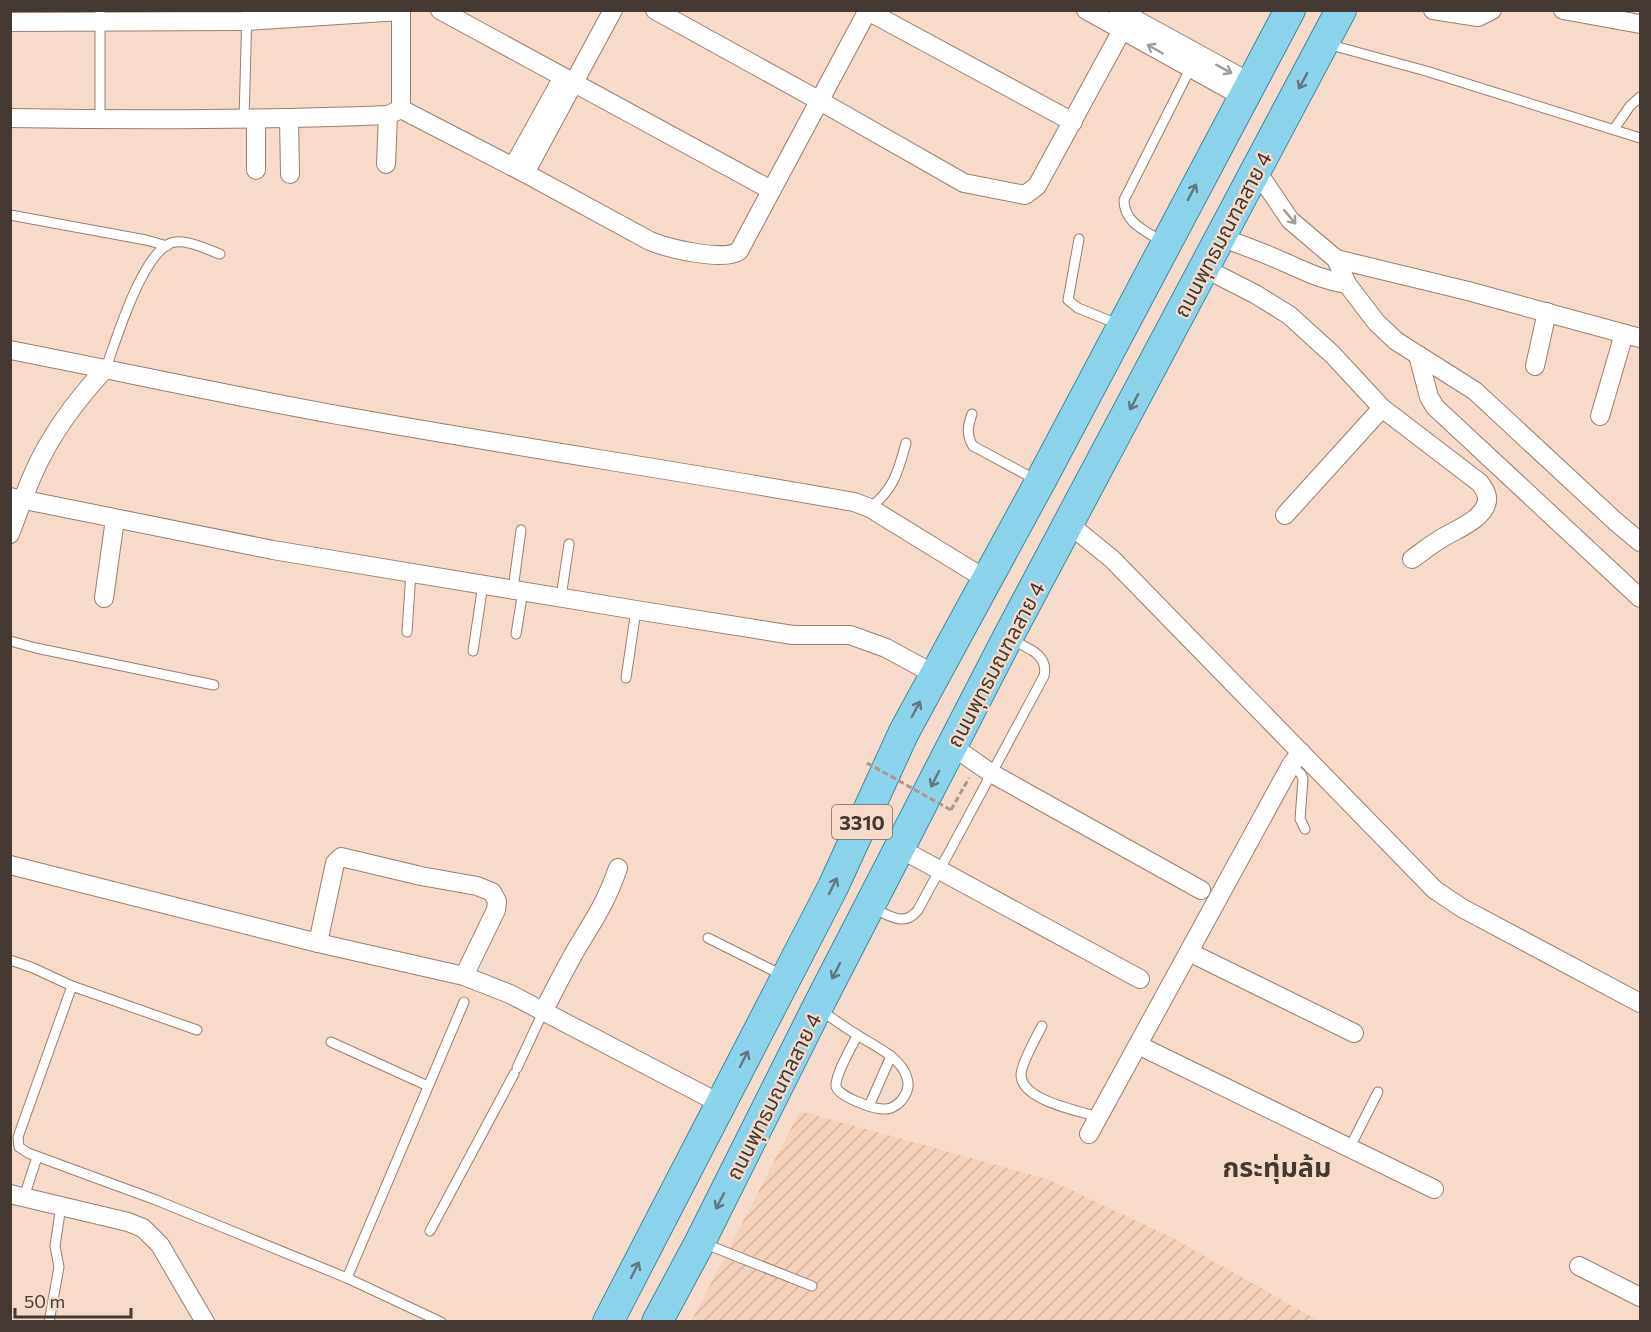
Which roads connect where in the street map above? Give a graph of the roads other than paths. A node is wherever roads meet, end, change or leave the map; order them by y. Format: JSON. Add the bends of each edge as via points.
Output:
{"nodes":[{"id":1,"x":440,"y":10,"type":"edge"},
{"id":2,"x":598,"y":10,"type":"edge"},
{"id":3,"x":613,"y":10,"type":"edge"},
{"id":4,"x":655,"y":10,"type":"edge"},
{"id":5,"x":1086,"y":10,"type":"edge"},
{"id":6,"x":1290,"y":10,"type":"edge"},
{"id":7,"x":1341,"y":10,"type":"edge"},
{"id":8,"x":1433,"y":10,"type":"edge"},
{"id":9,"x":1491,"y":10,"type":"edge"},
{"id":10,"x":1563,"y":10,"type":"edge"},
{"id":11,"x":401,"y":11,"type":"edge"},
{"id":12,"x":867,"y":11,"type":"edge"},
{"id":13,"x":100,"y":16,"type":"edge"},
{"id":14,"x":247,"y":16,"type":"edge"},
{"id":15,"x":1126,"y":17,"type":"edge"},
{"id":16,"x":10,"y":22,"type":"edge"},
{"id":17,"x":1641,"y":24,"type":"edge"},
{"id":18,"x":1323,"y":43,"type":"junction"},
{"id":19,"x":1190,"y":69,"type":"junction"},
{"id":20,"x":568,"y":80,"type":"junction"},
{"id":21,"x":1247,"y":90,"type":"junction"},
{"id":22,"x":1641,"y":97,"type":"edge"},
{"id":23,"x":820,"y":101,"type":"junction"},
{"id":24,"x":394,"y":112,"type":"junction"},
{"id":25,"x":10,"y":118,"type":"edge"},
{"id":26,"x":289,"y":118,"type":"junction"},
{"id":27,"x":250,"y":119,"type":"junction"},
{"id":28,"x":100,"y":120,"type":"junction"},
{"id":29,"x":1073,"y":122,"type":"junction"},
{"id":30,"x":1614,"y":129,"type":"junction"},
{"id":31,"x":1641,"y":138,"type":"edge"},
{"id":32,"x":386,"y":164,"type":"dead end"},
{"id":33,"x":256,"y":170,"type":"dead end"},
{"id":34,"x":519,"y":170,"type":"junction"},
{"id":35,"x":1256,"y":170,"type":"junction"},
{"id":36,"x":290,"y":174,"type":"dead end"},
{"id":37,"x":771,"y":190,"type":"junction"},
{"id":38,"x":10,"y":215,"type":"edge"},
{"id":39,"x":1220,"y":237,"type":"junction"},
{"id":40,"x":1079,"y":239,"type":"dead end"},
{"id":41,"x":1165,"y":243,"type":"junction"},
{"id":42,"x":167,"y":246,"type":"junction"},
{"id":43,"x":220,"y":254,"type":"dead end"},
{"id":44,"x":1336,"y":260,"type":"junction"},
{"id":45,"x":1197,"y":280,"type":"junction"},
{"id":46,"x":1347,"y":284,"type":"junction"},
{"id":47,"x":1547,"y":312,"type":"junction"},
{"id":48,"x":1127,"y":316,"type":"junction"},
{"id":49,"x":1632,"y":336,"type":"edge"},
{"id":50,"x":10,"y":350,"type":"edge"},
{"id":51,"x":1418,"y":355,"type":"junction"},
{"id":52,"x":1535,"y":366,"type":"dead end"},
{"id":53,"x":106,"y":368,"type":"junction"},
{"id":54,"x":1382,"y":408,"type":"junction"},
{"id":55,"x":972,"y":414,"type":"dead end"},
{"id":56,"x":1600,"y":416,"type":"dead end"},
{"id":57,"x":906,"y":443,"type":"dead end"},
{"id":58,"x":1040,"y":482,"type":"junction"},
{"id":59,"x":17,"y":498,"type":"edge"},
{"id":60,"x":870,"y":508,"type":"junction"},
{"id":61,"x":1285,"y":515,"type":"dead end"},
{"id":62,"x":115,"y":519,"type":"junction"},
{"id":63,"x":1069,"y":524,"type":"junction"},
{"id":64,"x":521,"y":530,"type":"dead end"},
{"id":65,"x":10,"y":534,"type":"edge"},
{"id":66,"x":1641,"y":542,"type":"edge"},
{"id":67,"x":569,"y":544,"type":"dead end"},
{"id":68,"x":1412,"y":559,"type":"dead end"},
{"id":69,"x":411,"y":572,"type":"junction"},
{"id":70,"x":987,"y":580,"type":"junction"},
{"id":71,"x":483,"y":584,"type":"junction"},
{"id":72,"x":518,"y":590,"type":"junction"},
{"id":73,"x":561,"y":597,"type":"junction"},
{"id":74,"x":104,"y":598,"type":"dead end"},
{"id":75,"x":1641,"y":598,"type":"edge"},
{"id":76,"x":636,"y":610,"type":"junction"},
{"id":77,"x":407,"y":632,"type":"dead end"},
{"id":78,"x":516,"y":634,"type":"dead end"},
{"id":79,"x":1008,"y":638,"type":"junction"},
{"id":80,"x":10,"y":641,"type":"edge"},
{"id":81,"x":473,"y":651,"type":"dead end"},
{"id":82,"x":934,"y":677,"type":"junction"},
{"id":83,"x":626,"y":678,"type":"dead end"},
{"id":84,"x":214,"y":685,"type":"dead end"},
{"id":85,"x":952,"y":746,"type":"junction"},
{"id":86,"x":1296,"y":758,"type":"junction"},
{"id":87,"x":984,"y":768,"type":"junction"},
{"id":88,"x":1305,"y":830,"type":"dead end"},
{"id":89,"x":899,"y":848,"type":"junction"},
{"id":90,"x":10,"y":865,"type":"edge"},
{"id":91,"x":618,"y":868,"type":"dead end"},
{"id":92,"x":940,"y":869,"type":"junction"},
{"id":93,"x":1201,"y":890,"type":"dead end"},
{"id":94,"x":869,"y":908,"type":"junction"},
{"id":95,"x":708,"y":938,"type":"dead end"},
{"id":96,"x":318,"y":943,"type":"junction"},
{"id":97,"x":1189,"y":952,"type":"junction"},
{"id":98,"x":10,"y":960,"type":"edge"},
{"id":99,"x":464,"y":976,"type":"junction"},
{"id":100,"x":786,"y":978,"type":"junction"},
{"id":101,"x":1140,"y":979,"type":"dead end"},
{"id":102,"x":72,"y":986,"type":"junction"},
{"id":103,"x":464,"y":1002,"type":"dead end"},
{"id":104,"x":1641,"y":1002,"type":"edge"},
{"id":105,"x":817,"y":1008,"type":"junction"},
{"id":106,"x":543,"y":1012,"type":"junction"},
{"id":107,"x":1042,"y":1026,"type":"dead end"},
{"id":108,"x":197,"y":1030,"type":"dead end"},
{"id":109,"x":1354,"y":1033,"type":"dead end"},
{"id":110,"x":857,"y":1035,"type":"junction"},
{"id":111,"x":331,"y":1042,"type":"dead end"},
{"id":112,"x":1138,"y":1045,"type":"junction"},
{"id":113,"x":891,"y":1056,"type":"junction"},
{"id":114,"x":428,"y":1086,"type":"junction"},
{"id":115,"x":1378,"y":1092,"type":"dead end"},
{"id":116,"x":721,"y":1104,"type":"junction"},
{"id":117,"x":869,"y":1106,"type":"junction"},
{"id":118,"x":1099,"y":1117,"type":"junction"},
{"id":119,"x":1089,"y":1134,"type":"dead end"},
{"id":120,"x":1350,"y":1148,"type":"junction"},
{"id":121,"x":37,"y":1156,"type":"junction"},
{"id":122,"x":1434,"y":1189,"type":"dead end"},
{"id":123,"x":17,"y":1195,"type":"edge"},
{"id":124,"x":61,"y":1206,"type":"junction"},
{"id":125,"x":430,"y":1231,"type":"dead end"},
{"id":126,"x":700,"y":1242,"type":"junction"},
{"id":127,"x":1579,"y":1266,"type":"dead end"},
{"id":128,"x":347,"y":1278,"type":"junction"},
{"id":129,"x":812,"y":1286,"type":"dead end"},
{"id":130,"x":1641,"y":1297,"type":"edge"},
{"id":131,"x":49,"y":1322,"type":"edge"},
{"id":132,"x":205,"y":1322,"type":"edge"},
{"id":133,"x":441,"y":1322,"type":"edge"},
{"id":134,"x":608,"y":1322,"type":"edge"},
{"id":135,"x":657,"y":1322,"type":"edge"}],
"edges":[{"from":1,"to":20,"type":"street"},
{"from":2,"to":20,"type":"street"},
{"from":3,"to":20,"type":"street"},
{"from":4,"to":23,"type":"street"},
{"from":5,"to":15,"type":"street"},
{"from":6,"to":21,"type":"main road","name":"ถนนพุทธมณฑลสาย 4"},
{"from":7,"to":18,"type":"main road","name":"ถนนพุทธมณฑลสาย 4"},
{"from":8,"to":9,"type":"street","via":[[1478,16]]},
{"from":10,"to":17,"type":"street"},
{"from":11,"to":14,"type":"street"},
{"from":11,"to":24,"type":"street"},
{"from":12,"to":23,"type":"street"},
{"from":12,"to":29,"type":"street"},
{"from":13,"to":14,"type":"street"},
{"from":13,"to":16,"type":"street"},
{"from":13,"to":28,"type":"lane"},
{"from":14,"to":27,"type":"lane"},
{"from":19,"to":15,"type":"street","one_way":true},
{"from":15,"to":21,"type":"street","one_way":true},
{"from":15,"to":29,"type":"street"},
{"from":18,"to":30,"type":"lane"},
{"from":18,"to":35,"type":"main road","name":"ถนนพุทธมณฑลสาย 4","one_way":true},
{"from":19,"to":21,"type":"street"},
{"from":19,"to":41,"type":"lane","via":[[1124,200],[1124,209],[1135,225]]},
{"from":20,"to":34,"type":"street"},
{"from":20,"to":37,"type":"street"},
{"from":41,"to":21,"type":"main road","name":"ถนนพุทธมณฑลสาย 4","one_way":true},
{"from":22,"to":30,"type":"lane"},
{"from":23,"to":29,"type":"street","via":[[964,183],[1025,195],[1032,191]]},
{"from":23,"to":37,"type":"street"},
{"from":24,"to":26,"type":"street"},
{"from":24,"to":32,"type":"street"},
{"from":24,"to":34,"type":"street"},
{"from":25,"to":28,"type":"street"},
{"from":26,"to":27,"type":"street"},
{"from":26,"to":36,"type":"street"},
{"from":27,"to":28,"type":"street"},
{"from":27,"to":33,"type":"street"},
{"from":30,"to":31,"type":"lane"},
{"from":34,"to":37,"type":"street","via":[[650,241],[728,256],[738,251]]},
{"from":35,"to":39,"type":"main road","name":"ถนนพุทธมณฑลสาย 4"},
{"from":35,"to":44,"type":"street","one_way":true,"via":[[1290,220]]},
{"from":38,"to":42,"type":"lane"},
{"from":39,"to":45,"type":"main road","name":"ถนนพุทธมณฑลสาย 4"},
{"from":39,"to":46,"type":"street","via":[[1311,276]]},
{"from":40,"to":48,"type":"lane","via":[[1068,300],[1078,308]]},
{"from":41,"to":48,"type":"main road","name":"ถนนพุทธมณฑลสาย 4"},
{"from":42,"to":43,"type":"lane","via":[[180,242]]},
{"from":42,"to":53,"type":"lane","via":[[154,258],[128,305]]},
{"from":44,"to":46,"type":"street"},
{"from":44,"to":47,"type":"street"},
{"from":45,"to":48,"type":"main road"},
{"from":45,"to":54,"type":"street","via":[[1255,294],[1288,315],[1333,355]]},
{"from":45,"to":63,"type":"main road","name":"ถนนพุทธมณฑลสาย 4","number":"3310","one_way":true},
{"from":46,"to":51,"type":"street","via":[[1376,322]]},
{"from":47,"to":49,"type":"street"},
{"from":47,"to":52,"type":"street"},
{"from":48,"to":58,"type":"main road","name":"ถนนพุทธมณฑลสาย 4","number":"3310"},
{"from":49,"to":56,"type":"street"},
{"from":50,"to":53,"type":"street"},
{"from":51,"to":66,"type":"street","via":[[1475,391]]},
{"from":51,"to":75,"type":"street","via":[[1428,397],[1435,407]]},
{"from":53,"to":59,"type":"street","via":[[84,392]]},
{"from":53,"to":60,"type":"street","via":[[346,416],[716,477]]},
{"from":54,"to":61,"type":"street"},
{"from":54,"to":68,"type":"street","via":[[1461,467],[1486,493],[1487,502],[1475,518]]},
{"from":55,"to":58,"type":"lane","via":[[968,426],[973,446]]},
{"from":57,"to":60,"type":"lane","via":[[896,478],[883,498]]},
{"from":58,"to":70,"type":"main road","name":"ถนนพุทธมณฑลสาย 4","number":"3310"},
{"from":59,"to":62,"type":"street"},
{"from":59,"to":65,"type":"street"},
{"from":60,"to":70,"type":"street"},
{"from":62,"to":69,"type":"street"},
{"from":62,"to":74,"type":"street"},
{"from":63,"to":79,"type":"main road","name":"ถนนพุทธมณฑลสาย 4","number":"3310"},
{"from":63,"to":86,"type":"street","via":[[1112,560]]},
{"from":64,"to":72,"type":"lane"},
{"from":67,"to":73,"type":"lane"},
{"from":69,"to":71,"type":"street"},
{"from":69,"to":77,"type":"lane"},
{"from":70,"to":82,"type":"main road","name":"ถนนพุทธมณฑลสาย 4","number":"3310"},
{"from":71,"to":72,"type":"street"},
{"from":71,"to":81,"type":"lane"},
{"from":72,"to":73,"type":"street"},
{"from":72,"to":78,"type":"lane"},
{"from":73,"to":76,"type":"street"},
{"from":76,"to":82,"type":"street","via":[[793,635],[850,635],[886,648]]},
{"from":76,"to":83,"type":"lane"},
{"from":79,"to":85,"type":"main road","name":"ถนนพุทธมณฑลสาย 4","number":"3310"},
{"from":79,"to":87,"type":"lane","via":[[1035,652],[1046,668]]},
{"from":80,"to":84,"type":"lane"},
{"from":100,"to":82,"type":"main road","name":"ถนนพุทธมณฑลสาย 4","number":"3310","one_way":true},
{"from":85,"to":87,"type":"street"},
{"from":85,"to":89,"type":"main road","name":"ถนนพุทธมณฑลสาย 4","number":"3310","one_way":true},
{"from":86,"to":88,"type":"lane","via":[[1303,779],[1300,819]]},
{"from":86,"to":97,"type":"street"},
{"from":86,"to":104,"type":"street","via":[[1448,900]]},
{"from":87,"to":92,"type":"lane"},
{"from":87,"to":93,"type":"street"},
{"from":89,"to":92,"type":"street"},
{"from":89,"to":94,"type":"main road","name":"ถนนพุทธมณฑลสาย 4","number":"3310"},
{"from":90,"to":96,"type":"street"},
{"from":91,"to":106,"type":"street","via":[[600,912]]},
{"from":92,"to":94,"type":"lane","via":[[912,918],[903,921]]},
{"from":92,"to":101,"type":"street"},
{"from":94,"to":105,"type":"main road","name":"ถนนพุทธมณฑลสาย 4","number":"3310","one_way":true},
{"from":95,"to":100,"type":"lane"},
{"from":96,"to":99,"type":"street"},
{"from":96,"to":99,"type":"street","via":[[335,863],[341,857],[477,886],[492,892],[496,910]]},
{"from":97,"to":109,"type":"street"},
{"from":97,"to":112,"type":"street"},
{"from":98,"to":102,"type":"lane"},
{"from":99,"to":106,"type":"street"},
{"from":116,"to":100,"type":"main road","name":"ถนนพุทธมณฑลสาย 4","number":"3310","one_way":true},
{"from":102,"to":108,"type":"lane"},
{"from":102,"to":121,"type":"lane","via":[[17,1142],[22,1150]]},
{"from":103,"to":114,"type":"lane"},
{"from":105,"to":110,"type":"lane"},
{"from":105,"to":126,"type":"main road","name":"ถนนพุทธมณฑลสาย 4","number":"3310","one_way":true},
{"from":106,"to":116,"type":"street"},
{"from":106,"to":125,"type":"lane"},
{"from":107,"to":118,"type":"lane","via":[[1021,1072],[1022,1082],[1038,1097]]},
{"from":110,"to":113,"type":"lane"},
{"from":110,"to":117,"type":"lane","via":[[835,1085],[843,1096]]},
{"from":111,"to":114,"type":"lane"},
{"from":112,"to":118,"type":"street"},
{"from":112,"to":120,"type":"street"},
{"from":113,"to":117,"type":"lane"},
{"from":113,"to":117,"type":"lane","via":[[907,1077],[908,1089],[891,1108]]},
{"from":114,"to":128,"type":"lane"},
{"from":115,"to":120,"type":"lane"},
{"from":134,"to":116,"type":"main road","name":"ถนนพุทธมณฑลสาย 4","number":"3310","one_way":true},
{"from":118,"to":119,"type":"street"},
{"from":120,"to":122,"type":"street"},
{"from":121,"to":123,"type":"lane"},
{"from":121,"to":128,"type":"lane"},
{"from":123,"to":124,"type":"street"},
{"from":124,"to":131,"type":"lane","via":[[55,1246],[59,1267]]},
{"from":124,"to":132,"type":"street","via":[[143,1228],[160,1245]]},
{"from":126,"to":129,"type":"lane"},
{"from":126,"to":135,"type":"main road","name":"ถนนพุทธมณฑลสาย 4","number":"3310"},
{"from":127,"to":130,"type":"street"},
{"from":128,"to":133,"type":"lane"}]}
